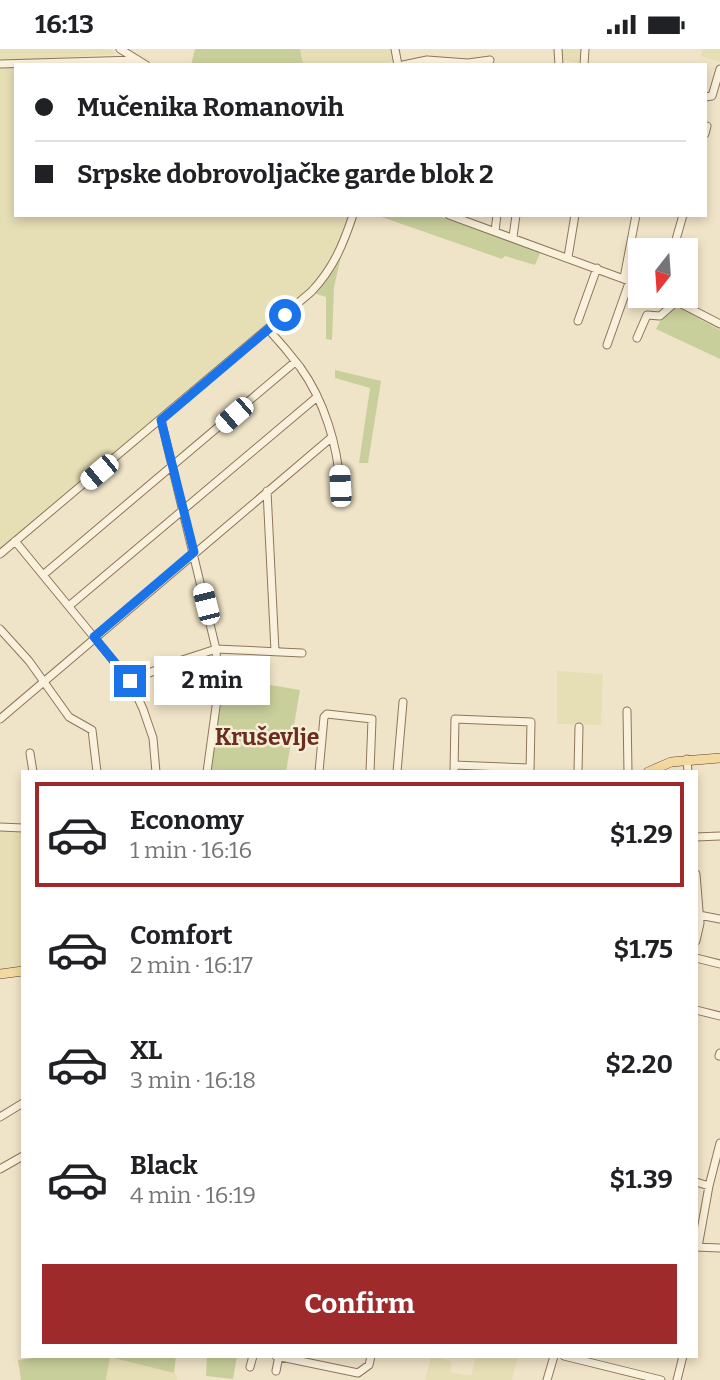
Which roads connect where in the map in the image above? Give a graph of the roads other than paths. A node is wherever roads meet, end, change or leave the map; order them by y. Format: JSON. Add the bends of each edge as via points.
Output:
{"nodes":[{"id":1,"x":120,"y":49,"type":"edge"},
{"id":2,"x":137,"y":59,"type":"junction"},
{"id":3,"x":490,"y":60,"type":"dead end"},
{"id":4,"x":27,"y":63,"type":"edge"},
{"id":5,"x":143,"y":63,"type":"edge"},
{"id":6,"x":409,"y":63,"type":"edge"},
{"id":7,"x":460,"y":63,"type":"edge"},
{"id":8,"x":474,"y":63,"type":"edge"},
{"id":9,"x":720,"y":69,"type":"edge"},
{"id":10,"x":707,"y":97,"type":"edge"},
{"id":11,"x":352,"y":217,"type":"edge"},
{"id":12,"x":455,"y":217,"type":"edge"},
{"id":13,"x":497,"y":217,"type":"edge"},
{"id":14,"x":516,"y":217,"type":"edge"},
{"id":15,"x":575,"y":217,"type":"edge"},
{"id":16,"x":636,"y":217,"type":"edge"},
{"id":17,"x":682,"y":217,"type":"edge"},
{"id":18,"x":495,"y":231,"type":"junction"},
{"id":19,"x":513,"y":237,"type":"junction"},
{"id":20,"x":676,"y":238,"type":"edge"},
{"id":21,"x":568,"y":257,"type":"junction"},
{"id":22,"x":597,"y":268,"type":"junction"},
{"id":23,"x":627,"y":279,"type":"junction"},
{"id":24,"x":669,"y":308,"type":"edge"},
{"id":25,"x":690,"y":308,"type":"edge"},
{"id":26,"x":578,"y":321,"type":"dead end"},
{"id":27,"x":720,"y":324,"type":"edge"},
{"id":28,"x":268,"y":329,"type":"junction"},
{"id":29,"x":637,"y":338,"type":"dead end"},
{"id":30,"x":607,"y":345,"type":"dead end"},
{"id":31,"x":295,"y":362,"type":"junction"},
{"id":32,"x":317,"y":397,"type":"junction"},
{"id":33,"x":161,"y":420,"type":"junction"},
{"id":34,"x":332,"y":437,"type":"junction"},
{"id":35,"x":173,"y":468,"type":"junction"},
{"id":36,"x":340,"y":486,"type":"dead end"},
{"id":37,"x":267,"y":491,"type":"junction"},
{"id":38,"x":183,"y":510,"type":"junction"},
{"id":39,"x":15,"y":541,"type":"junction"},
{"id":40,"x":194,"y":552,"type":"junction"},
{"id":41,"x":0,"y":554,"type":"edge"},
{"id":42,"x":43,"y":575,"type":"junction"},
{"id":43,"x":69,"y":606,"type":"junction"},
{"id":44,"x":0,"y":629,"type":"edge"},
{"id":45,"x":94,"y":637,"type":"junction"},
{"id":46,"x":216,"y":649,"type":"junction"},
{"id":47,"x":275,"y":651,"type":"junction"},
{"id":48,"x":302,"y":653,"type":"dead end"},
{"id":49,"x":43,"y":681,"type":"junction"},
{"id":50,"x":130,"y":681,"type":"junction"},
{"id":51,"x":402,"y":702,"type":"dead end"},
{"id":52,"x":626,"y":712,"type":"dead end"},
{"id":53,"x":0,"y":718,"type":"edge"},
{"id":54,"x":579,"y":727,"type":"dead end"},
{"id":55,"x":30,"y":753,"type":"dead end"},
{"id":56,"x":720,"y":758,"type":"edge"},
{"id":57,"x":687,"y":759,"type":"junction"},
{"id":58,"x":454,"y":768,"type":"edge"},
{"id":59,"x":33,"y":770,"type":"edge"},
{"id":60,"x":97,"y":770,"type":"edge"},
{"id":61,"x":156,"y":770,"type":"edge"},
{"id":62,"x":207,"y":770,"type":"edge"},
{"id":63,"x":318,"y":770,"type":"edge"},
{"id":64,"x":370,"y":770,"type":"edge"},
{"id":65,"x":397,"y":770,"type":"edge"},
{"id":66,"x":530,"y":770,"type":"edge"},
{"id":67,"x":578,"y":770,"type":"edge"},
{"id":68,"x":628,"y":770,"type":"edge"},
{"id":69,"x":653,"y":770,"type":"edge"},
{"id":70,"x":688,"y":770,"type":"edge"},
{"id":71,"x":0,"y":827,"type":"edge"},
{"id":72,"x":21,"y":828,"type":"edge"},
{"id":73,"x":720,"y":836,"type":"edge"},
{"id":74,"x":698,"y":837,"type":"edge"},
{"id":75,"x":698,"y":901,"type":"edge"},
{"id":76,"x":699,"y":915,"type":"junction"},
{"id":77,"x":720,"y":919,"type":"edge"},
{"id":78,"x":698,"y":924,"type":"edge"},
{"id":79,"x":698,"y":958,"type":"edge"},
{"id":80,"x":720,"y":964,"type":"edge"},
{"id":81,"x":21,"y":971,"type":"edge"},
{"id":82,"x":0,"y":974,"type":"edge"},
{"id":83,"x":698,"y":1010,"type":"edge"},
{"id":84,"x":720,"y":1016,"type":"edge"},
{"id":85,"x":21,"y":1104,"type":"edge"},
{"id":86,"x":0,"y":1117,"type":"edge"},
{"id":87,"x":720,"y":1143,"type":"edge"},
{"id":88,"x":21,"y":1157,"type":"edge"},
{"id":89,"x":0,"y":1169,"type":"edge"},
{"id":90,"x":698,"y":1183,"type":"edge"},
{"id":91,"x":709,"y":1186,"type":"junction"},
{"id":92,"x":698,"y":1242,"type":"edge"},
{"id":93,"x":698,"y":1247,"type":"edge"},
{"id":94,"x":720,"y":1248,"type":"edge"},
{"id":95,"x":252,"y":1358,"type":"edge"},
{"id":96,"x":278,"y":1358,"type":"edge"},
{"id":97,"x":287,"y":1358,"type":"edge"},
{"id":98,"x":371,"y":1358,"type":"edge"},
{"id":99,"x":553,"y":1358,"type":"edge"},
{"id":100,"x":573,"y":1358,"type":"edge"},
{"id":101,"x":682,"y":1358,"type":"edge"},
{"id":102,"x":250,"y":1367,"type":"dead end"},
{"id":103,"x":276,"y":1371,"type":"dead end"},
{"id":104,"x":547,"y":1380,"type":"edge"},
{"id":105,"x":661,"y":1380,"type":"edge"},
{"id":106,"x":677,"y":1380,"type":"edge"}],
"edges":[{"from":1,"to":2,"type":"street"},
{"from":2,"to":4,"type":"street"},
{"from":2,"to":5,"type":"street"},
{"from":3,"to":8,"type":"street"},
{"from":6,"to":7,"type":"street","via":[[427,59]]},
{"from":9,"to":10,"type":"street","via":[[712,96]]},
{"from":11,"to":28,"type":"street","via":[[327,275]]},
{"from":12,"to":18,"type":"street"},
{"from":13,"to":18,"type":"street"},
{"from":14,"to":19,"type":"street"},
{"from":15,"to":21,"type":"street"},
{"from":16,"to":23,"type":"street"},
{"from":17,"to":20,"type":"street"},
{"from":18,"to":19,"type":"street"},
{"from":19,"to":21,"type":"street"},
{"from":21,"to":22,"type":"street"},
{"from":22,"to":23,"type":"street"},
{"from":22,"to":26,"type":"street"},
{"from":23,"to":30,"type":"street"},
{"from":24,"to":29,"type":"street","via":[[660,316],[647,315]]},
{"from":25,"to":27,"type":"street"},
{"from":28,"to":31,"type":"street"},
{"from":28,"to":33,"type":"street"},
{"from":31,"to":32,"type":"street"},
{"from":31,"to":35,"type":"street"},
{"from":32,"to":34,"type":"street"},
{"from":32,"to":38,"type":"street"},
{"from":33,"to":35,"type":"street"},
{"from":33,"to":39,"type":"street"},
{"from":34,"to":36,"type":"street"},
{"from":34,"to":37,"type":"street"},
{"from":35,"to":38,"type":"street"},
{"from":35,"to":42,"type":"street"},
{"from":37,"to":40,"type":"street"},
{"from":37,"to":47,"type":"street"},
{"from":38,"to":40,"type":"street"},
{"from":38,"to":43,"type":"street"},
{"from":39,"to":41,"type":"street"},
{"from":39,"to":42,"type":"street"},
{"from":40,"to":45,"type":"street"},
{"from":40,"to":46,"type":"street"},
{"from":42,"to":43,"type":"street"},
{"from":43,"to":45,"type":"street"},
{"from":44,"to":49,"type":"street"},
{"from":45,"to":49,"type":"street"},
{"from":45,"to":50,"type":"street"},
{"from":46,"to":47,"type":"street"},
{"from":46,"to":50,"type":"street"},
{"from":46,"to":62,"type":"street","via":[[218,692]]},
{"from":47,"to":48,"type":"street"},
{"from":49,"to":53,"type":"street"},
{"from":49,"to":60,"type":"street","via":[[69,717],[92,730]]},
{"from":50,"to":61,"type":"street","via":[[153,738]]},
{"from":51,"to":65,"type":"street"},
{"from":52,"to":68,"type":"street"},
{"from":54,"to":67,"type":"street"},
{"from":55,"to":59,"type":"street"},
{"from":56,"to":57,"type":"main road"},
{"from":57,"to":69,"type":"main road"},
{"from":57,"to":70,"type":"street"},
{"from":58,"to":66,"type":"street"},
{"from":58,"to":66,"type":"street","via":[[455,719],[531,722]]},
{"from":63,"to":64,"type":"street","via":[[327,715],[372,719]]},
{"from":71,"to":72,"type":"street"},
{"from":73,"to":74,"type":"street"},
{"from":75,"to":76,"type":"street"},
{"from":76,"to":77,"type":"street"},
{"from":76,"to":78,"type":"street"},
{"from":79,"to":80,"type":"street"},
{"from":81,"to":82,"type":"main road"},
{"from":83,"to":84,"type":"street"},
{"from":85,"to":86,"type":"street"},
{"from":87,"to":91,"type":"street"},
{"from":88,"to":89,"type":"street"},
{"from":90,"to":91,"type":"street"},
{"from":91,"to":92,"type":"street"},
{"from":93,"to":94,"type":"street"},
{"from":95,"to":102,"type":"street"},
{"from":96,"to":103,"type":"street"},
{"from":97,"to":98,"type":"street","via":[[358,1373]]},
{"from":99,"to":104,"type":"street"},
{"from":100,"to":105,"type":"street"},
{"from":101,"to":106,"type":"street"}]}
